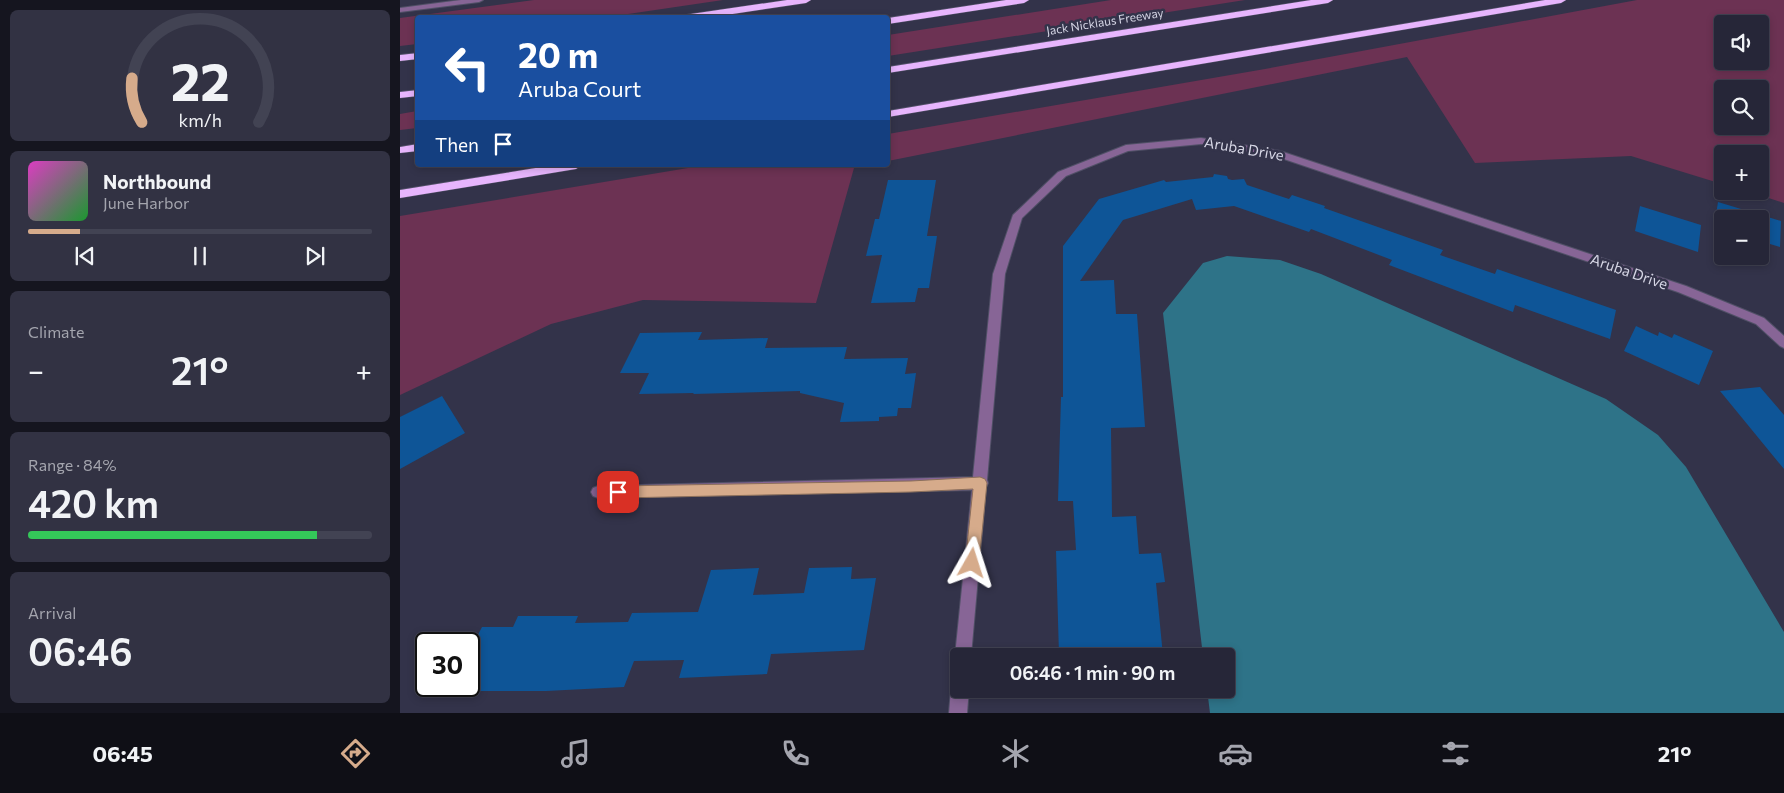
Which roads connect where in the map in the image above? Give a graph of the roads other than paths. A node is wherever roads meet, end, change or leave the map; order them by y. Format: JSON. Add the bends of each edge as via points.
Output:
{"nodes":[{"id":1,"x":423,"y":0,"type":"edge"},
{"id":2,"x":480,"y":0,"type":"edge"},
{"id":3,"x":806,"y":0,"type":"edge"},
{"id":4,"x":1024,"y":0,"type":"edge"},
{"id":5,"x":1328,"y":0,"type":"edge"},
{"id":6,"x":1560,"y":0,"type":"edge"},
{"id":7,"x":416,"y":8,"type":"junction"},
{"id":8,"x":400,"y":10,"type":"edge"},
{"id":9,"x":704,"y":15,"type":"edge"},
{"id":10,"x":890,"y":21,"type":"edge"},
{"id":11,"x":415,"y":56,"type":"edge"},
{"id":12,"x":400,"y":58,"type":"edge"},
{"id":13,"x":890,"y":70,"type":"edge"},
{"id":14,"x":415,"y":93,"type":"edge"},
{"id":15,"x":400,"y":95,"type":"edge"},
{"id":16,"x":890,"y":114,"type":"edge"},
{"id":17,"x":415,"y":148,"type":"edge"},
{"id":18,"x":400,"y":150,"type":"edge"},
{"id":19,"x":564,"y":167,"type":"edge"},
{"id":20,"x":400,"y":194,"type":"edge"},
{"id":21,"x":1784,"y":343,"type":"edge"},
{"id":22,"x":980,"y":483,"type":"junction"},
{"id":23,"x":598,"y":492,"type":"dead end"},
{"id":24,"x":964,"y":648,"type":"edge"},
{"id":25,"x":959,"y":698,"type":"edge"},
{"id":26,"x":958,"y":713,"type":"edge"}],
"edges":[{"from":1,"to":7,"type":"street"},
{"from":2,"to":7,"type":"street"},
{"from":3,"to":9,"type":"highway"},
{"from":4,"to":10,"type":"highway"},
{"from":5,"to":13,"type":"highway","name":"Jack Nicklaus Freeway"},
{"from":6,"to":16,"type":"highway"},
{"from":7,"to":8,"type":"street"},
{"from":11,"to":12,"type":"highway"},
{"from":14,"to":15,"type":"highway"},
{"from":17,"to":18,"type":"highway"},
{"from":19,"to":20,"type":"highway"},
{"from":21,"to":22,"type":"street","name":"Aruba Drive","via":[[1760,321],[1682,289],[1277,153],[1201,141],[1126,148],[1062,174],[1017,217],[999,274]]},
{"from":22,"to":23,"type":"street"},
{"from":22,"to":24,"type":"street","name":"Aruba Drive"},
{"from":25,"to":26,"type":"street"}]}
